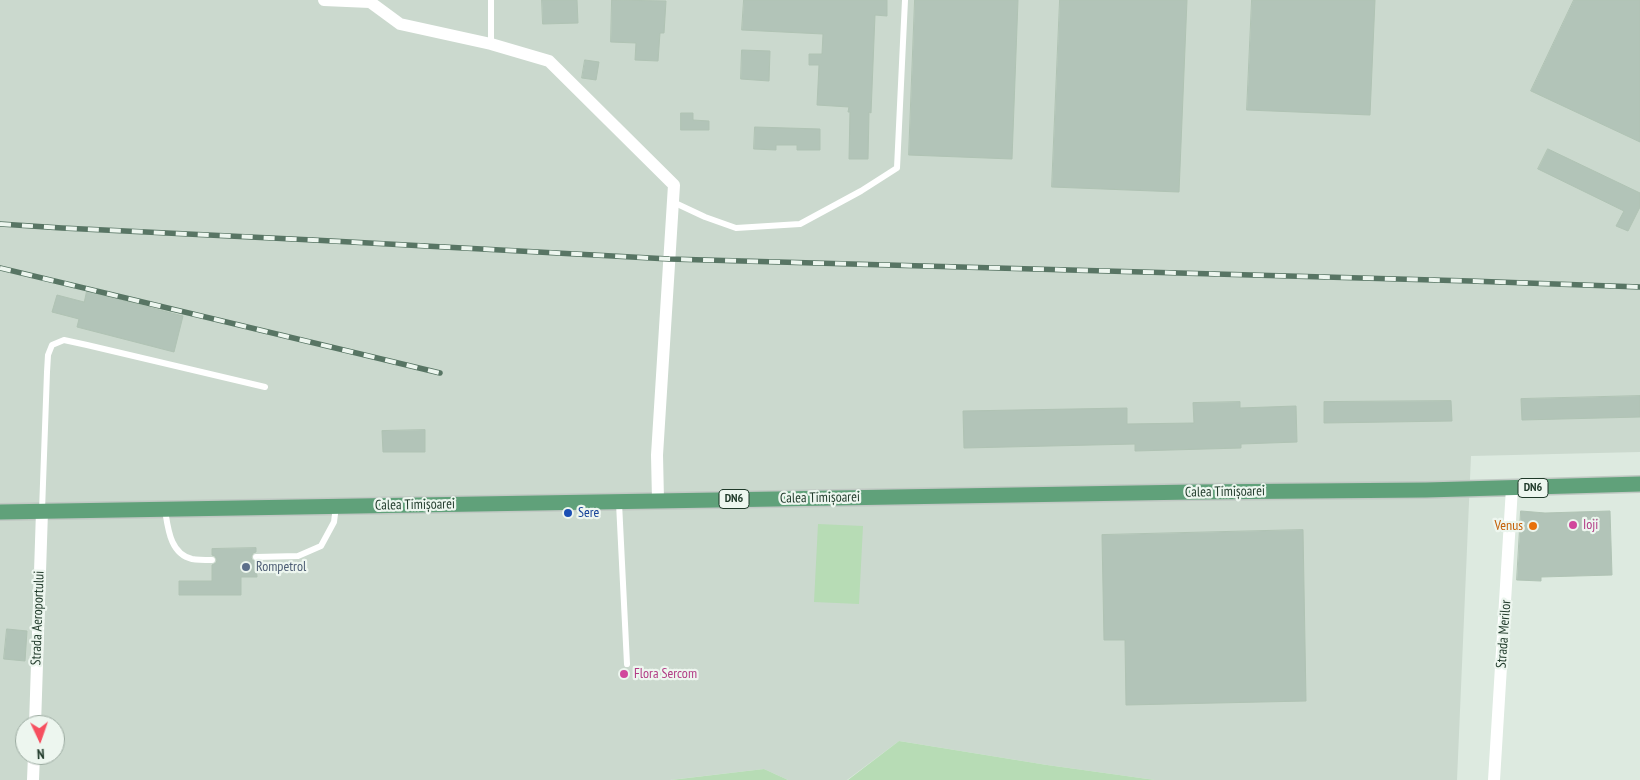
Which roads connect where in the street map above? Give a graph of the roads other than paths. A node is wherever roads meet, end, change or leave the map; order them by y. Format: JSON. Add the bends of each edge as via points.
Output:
{"nodes":[{"id":1,"x":324,"y":0,"type":"edge"},
{"id":2,"x":491,"y":0,"type":"edge"},
{"id":3,"x":904,"y":0,"type":"edge"},
{"id":4,"x":491,"y":44,"type":"junction"},
{"id":5,"x":673,"y":202,"type":"junction"},
{"id":6,"x":265,"y":387,"type":"dead end"},
{"id":7,"x":1640,"y":484,"type":"edge"},
{"id":8,"x":1512,"y":488,"type":"junction"},
{"id":9,"x":658,"y":500,"type":"junction"},
{"id":10,"x":619,"y":501,"type":"junction"},
{"id":11,"x":336,"y":506,"type":"junction"},
{"id":12,"x":165,"y":509,"type":"junction"},
{"id":13,"x":42,"y":511,"type":"junction"},
{"id":14,"x":0,"y":512,"type":"edge"},
{"id":15,"x":256,"y":557,"type":"dead end"},
{"id":16,"x":212,"y":560,"type":"dead end"},
{"id":17,"x":627,"y":664,"type":"dead end"},
{"id":18,"x":35,"y":715,"type":"edge"},
{"id":19,"x":34,"y":765,"type":"edge"},
{"id":20,"x":33,"y":780,"type":"edge"},
{"id":21,"x":1494,"y":780,"type":"edge"}],
"edges":[{"from":1,"to":4,"type":"street","via":[[370,2],[400,24]]},
{"from":2,"to":4,"type":"lane"},
{"from":3,"to":5,"type":"lane","via":[[896,168],[862,191],[800,224],[736,228]]},
{"from":4,"to":5,"type":"street","via":[[549,60],[674,184]]},
{"from":5,"to":9,"type":"street","via":[[657,455]]},
{"from":6,"to":13,"type":"lane","via":[[87,344],[64,340],[52,345],[48,355]]},
{"from":7,"to":8,"type":"main road","name":"Calea Timișoarei","number":"DN6"},
{"from":8,"to":9,"type":"main road","name":"Calea Timișoarei","number":"DN6"},
{"from":8,"to":21,"type":"street","name":"Strada Merilor"},
{"from":9,"to":10,"type":"main road","name":"Calea Timișoarei","number":"DN6"},
{"from":10,"to":11,"type":"main road","name":"Calea Timișoarei","number":"DN6"},
{"from":10,"to":17,"type":"lane"},
{"from":11,"to":12,"type":"main road","name":"Calea Timișoarei","number":"DN6"},
{"from":11,"to":15,"type":"lane","via":[[334,522],[321,546],[298,556]]},
{"from":12,"to":13,"type":"main road","name":"Calea Timișoarei","number":"DN6"},
{"from":12,"to":16,"type":"lane","via":[[175,549],[190,559]]},
{"from":13,"to":14,"type":"main road","name":"Calea Timișoarei","number":"DN6"},
{"from":13,"to":18,"type":"street","name":"Strada Aeroportului"},
{"from":19,"to":20,"type":"street"}]}
